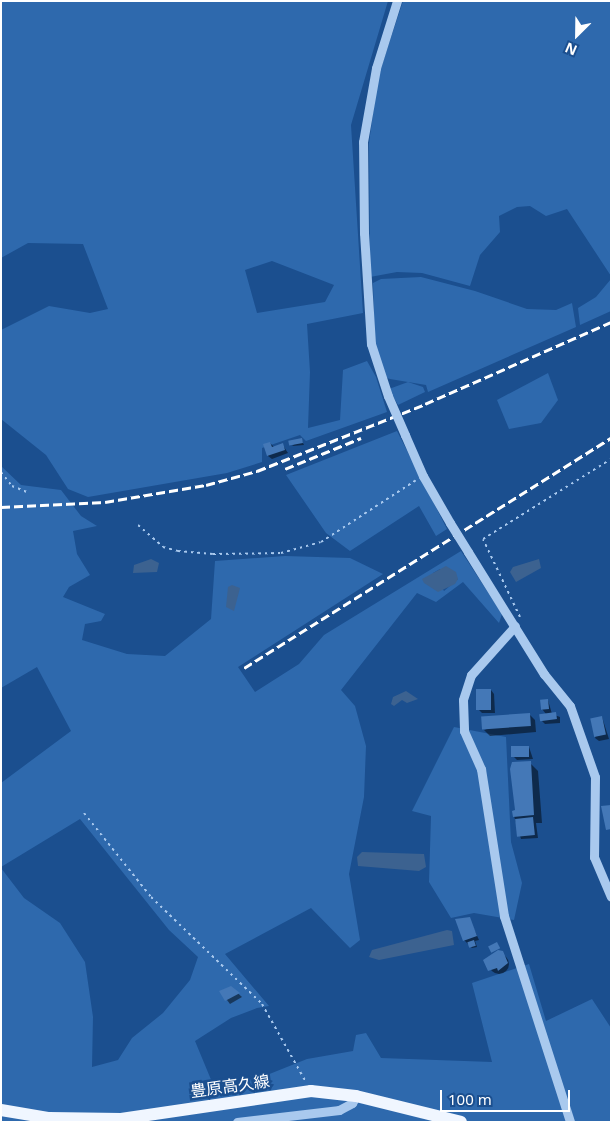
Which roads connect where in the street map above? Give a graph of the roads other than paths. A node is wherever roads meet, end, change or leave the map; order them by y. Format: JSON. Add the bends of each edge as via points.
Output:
{"nodes":[{"id":1,"x":397,"y":1,"type":"edge"},
{"id":2,"x":518,"y":622,"type":"junction"},
{"id":3,"x":611,"y":897,"type":"edge"},
{"id":4,"x":356,"y":1096,"type":"junction"},
{"id":5,"x":1,"y":1110,"type":"edge"},
{"id":6,"x":237,"y":1122,"type":"edge"},
{"id":7,"x":461,"y":1122,"type":"edge"},
{"id":8,"x":570,"y":1122,"type":"edge"}],
"edges":[{"from":1,"to":2,"type":"street","bridge":true,"via":[[374,74],[363,142],[364,233],[371,344],[388,396],[422,476],[468,552]]},
{"from":2,"to":3,"type":"street","via":[[544,674],[570,706],[590,756],[597,799],[594,857]]},
{"from":2,"to":8,"type":"street","via":[[468,681],[463,700],[464,731],[481,769],[504,916]]},
{"from":4,"to":5,"type":"main road","name":"豊原高久線","via":[[311,1091],[121,1119],[49,1118]]},
{"from":4,"to":6,"type":"street","via":[[352,1103],[338,1110]]},
{"from":4,"to":7,"type":"main road","name":"豊原高久線"}]}
